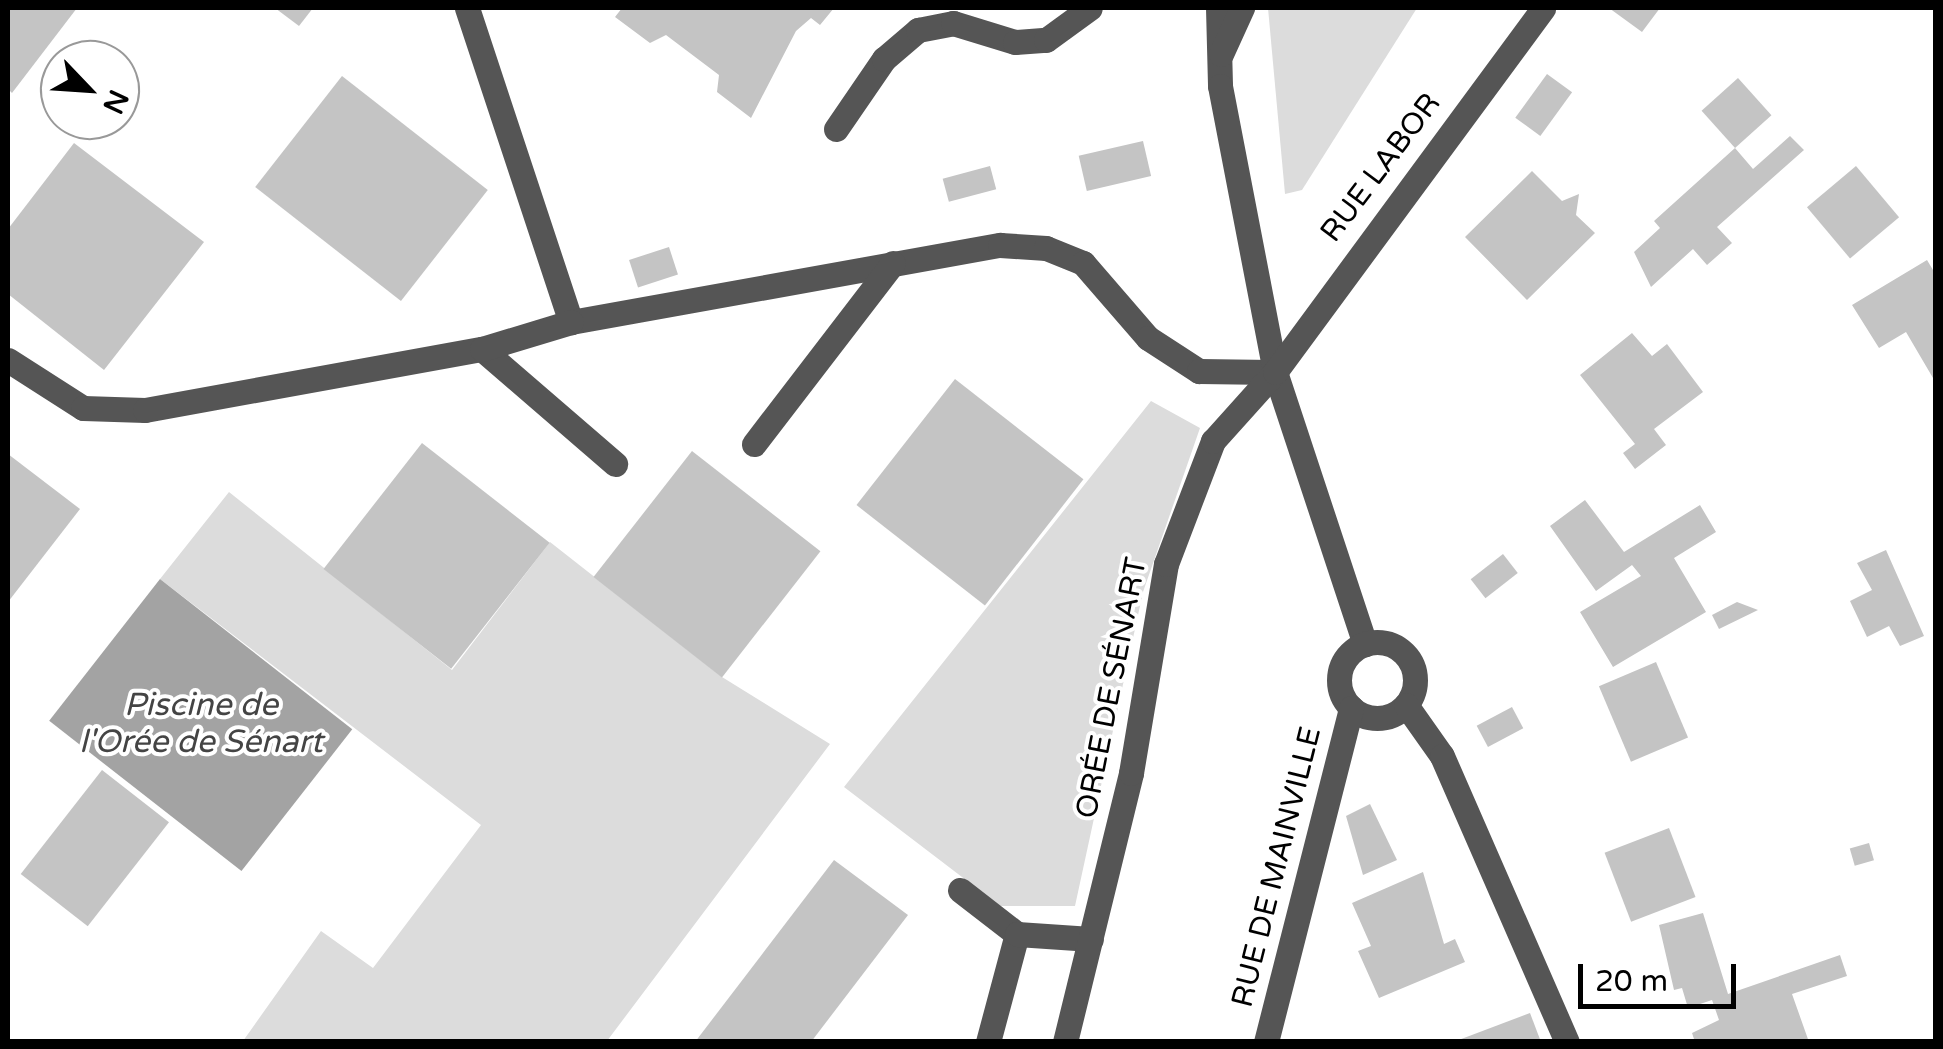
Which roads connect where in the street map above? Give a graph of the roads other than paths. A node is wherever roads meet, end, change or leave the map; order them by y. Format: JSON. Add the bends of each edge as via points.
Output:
{"nodes":[{"id":1,"x":467,"y":8,"type":"edge"},
{"id":2,"x":1090,"y":8,"type":"edge"},
{"id":3,"x":1218,"y":8,"type":"edge"},
{"id":4,"x":1242,"y":8,"type":"edge"},
{"id":5,"x":1543,"y":8,"type":"edge"},
{"id":6,"x":1216,"y":63,"type":"junction"},
{"id":7,"x":836,"y":129,"type":"dead end"},
{"id":8,"x":893,"y":263,"type":"junction"},
{"id":9,"x":571,"y":322,"type":"junction"},
{"id":10,"x":482,"y":349,"type":"junction"},
{"id":11,"x":8,"y":360,"type":"edge"},
{"id":12,"x":1275,"y":372,"type":"junction"},
{"id":13,"x":754,"y":444,"type":"dead end"},
{"id":14,"x":615,"y":464,"type":"dead end"},
{"id":15,"x":1364,"y":644,"type":"junction"},
{"id":16,"x":1406,"y":704,"type":"junction"},
{"id":17,"x":1351,"y":708,"type":"junction"},
{"id":18,"x":960,"y":890,"type":"dead end"},
{"id":19,"x":1016,"y":934,"type":"junction"},
{"id":20,"x":1090,"y":940,"type":"junction"},
{"id":21,"x":988,"y":1042,"type":"edge"},
{"id":22,"x":1065,"y":1042,"type":"edge"},
{"id":23,"x":1266,"y":1042,"type":"edge"},
{"id":24,"x":1567,"y":1042,"type":"edge"}],
"edges":[{"from":1,"to":9,"type":"street"},
{"from":2,"to":7,"type":"street","via":[[1046,40],[1015,42],[953,23],[918,30],[884,60]]},
{"from":3,"to":6,"type":"street"},
{"from":4,"to":6,"type":"street"},
{"from":5,"to":12,"type":"street","name":"RUE LABOR"},
{"from":6,"to":12,"type":"street"},
{"from":8,"to":9,"type":"street"},
{"from":8,"to":12,"type":"street","via":[[1000,245],[1046,248],[1083,263],[1148,338],[1199,371]]},
{"from":8,"to":13,"type":"street"},
{"from":9,"to":10,"type":"street"},
{"from":10,"to":11,"type":"street","via":[[145,410],[82,408]]},
{"from":10,"to":14,"type":"street"},
{"from":12,"to":15,"type":"street"},
{"from":12,"to":20,"type":"street","name":"ORÉE DE SÉNART","via":[[1213,441],[1166,564],[1132,773]]},
{"from":15,"to":16,"type":"street","via":[[1389,644],[1408,658],[1416,682]]},
{"from":15,"to":17,"type":"street","via":[[1340,672]]},
{"from":16,"to":17,"type":"street","via":[[1385,718]]},
{"from":16,"to":24,"type":"street","via":[[1442,756]]},
{"from":17,"to":23,"type":"street","name":"RUE DE MAINVILLE"},
{"from":18,"to":19,"type":"street"},
{"from":19,"to":20,"type":"street"},
{"from":19,"to":21,"type":"street"},
{"from":20,"to":22,"type":"street","name":"ORÉE DE SÉNART"}]}
